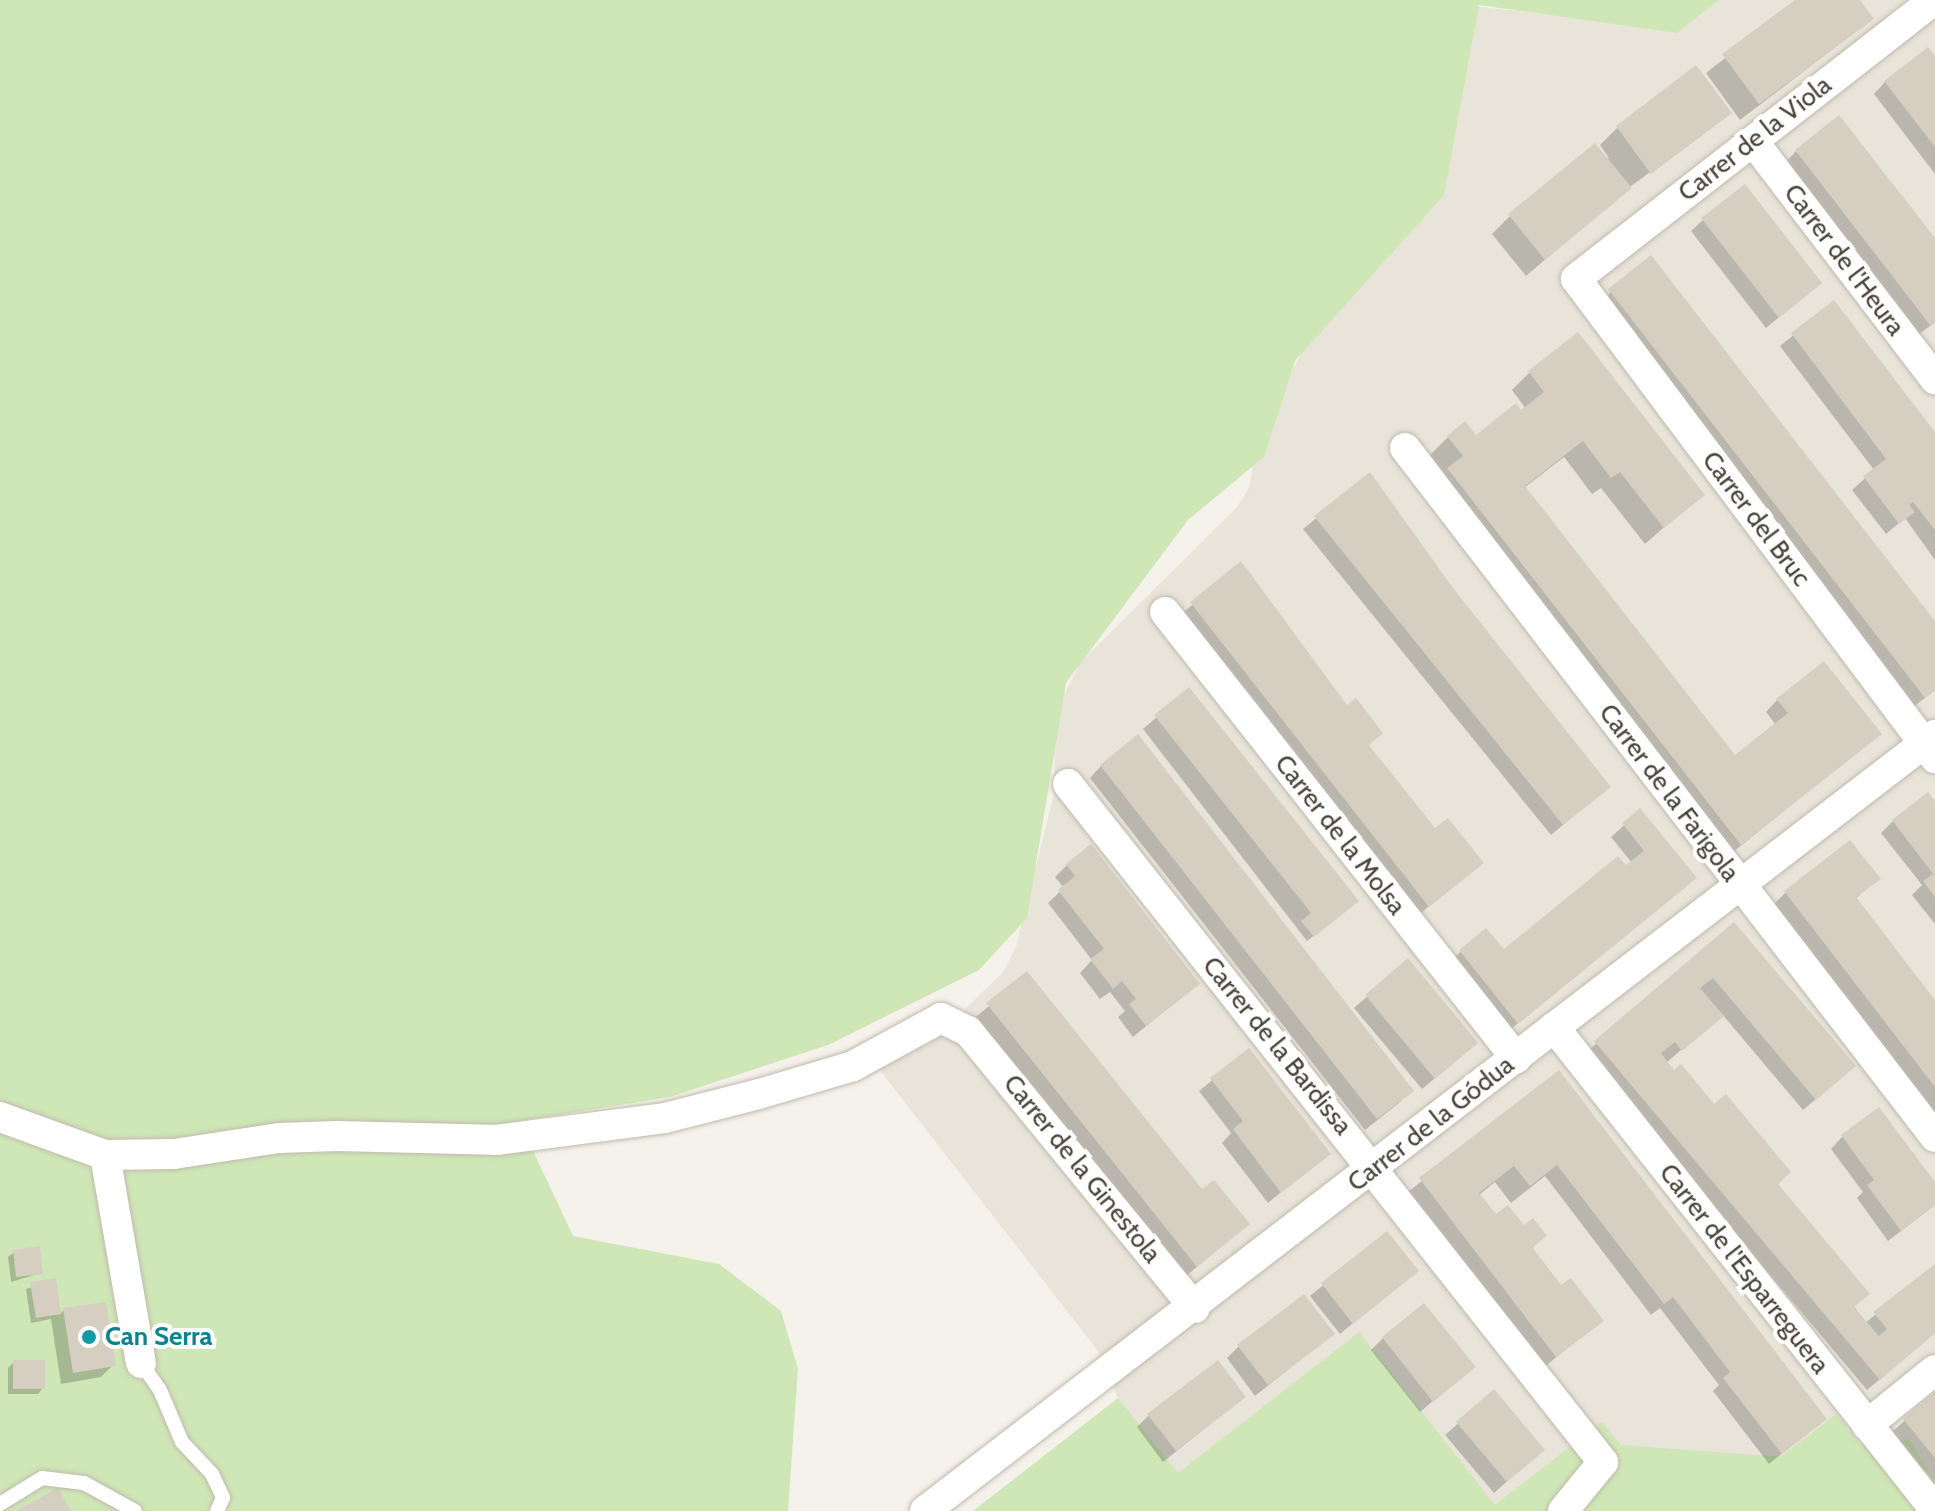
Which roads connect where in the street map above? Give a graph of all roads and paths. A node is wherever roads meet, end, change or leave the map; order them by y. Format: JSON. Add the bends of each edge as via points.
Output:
{"nodes":[{"id":1,"x":1934,"y":1,"type":"edge"},
{"id":2,"x":1753,"y":141,"type":"junction"},
{"id":3,"x":1576,"y":279,"type":"joint"},
{"id":4,"x":1935,"y":379,"type":"edge"},
{"id":5,"x":1405,"y":448,"type":"dead end"},
{"id":6,"x":1165,"y":612,"type":"dead end"},
{"id":7,"x":1931,"y":745,"type":"edge"},
{"id":8,"x":1068,"y":784,"type":"dead end"},
{"id":9,"x":1739,"y":886,"type":"junction"},
{"id":10,"x":1554,"y":1027,"type":"junction"},
{"id":11,"x":1516,"y":1058,"type":"junction"},
{"id":12,"x":0,"y":1117,"type":"edge"},
{"id":13,"x":1935,"y":1137,"type":"edge"},
{"id":14,"x":105,"y":1155,"type":"junction"},
{"id":15,"x":1375,"y":1169,"type":"junction"},
{"id":16,"x":1195,"y":1308,"type":"junction"},
{"id":17,"x":141,"y":1363,"type":"joint"},
{"id":18,"x":1935,"y":1370,"type":"edge"},
{"id":19,"x":1867,"y":1425,"type":"junction"},
{"id":20,"x":0,"y":1504,"type":"edge"},
{"id":21,"x":1935,"y":1510,"type":"edge"},
{"id":22,"x":135,"y":1511,"type":"edge"},
{"id":23,"x":217,"y":1511,"type":"edge"},
{"id":24,"x":925,"y":1511,"type":"edge"},
{"id":25,"x":1563,"y":1511,"type":"edge"}],
"edges":[{"from":1,"to":2,"type":"street","name":"Carrer de la Viola"},
{"from":2,"to":3,"type":"street","name":"Carrer de la Viola"},
{"from":2,"to":4,"type":"street","name":"Carrer de l'Heura"},
{"from":3,"to":7,"type":"street","name":"Carrer del Bruc"},
{"from":5,"to":9,"type":"street","name":"Carrer de la Farigola"},
{"from":6,"to":11,"type":"street","name":"Carrer de la Molsa"},
{"from":7,"to":9,"type":"street","name":"Carrer de la Gódua"},
{"from":8,"to":15,"type":"street","name":"Carrer de la Bardissa"},
{"from":9,"to":10,"type":"street","name":"Carrer de la Gódua"},
{"from":9,"to":13,"type":"street","name":"Carrer de la Farigola"},
{"from":10,"to":11,"type":"street","name":"Carrer de la Gódua"},
{"from":10,"to":19,"type":"street","name":"Carrer de l'Esparreguera"},
{"from":11,"to":15,"type":"street","name":"Carrer de la Gódua"},
{"from":12,"to":14,"type":"street"},
{"from":14,"to":16,"type":"street","name":"Carrer de la Ginestola","via":[[174,1154],[279,1138],[496,1140],[665,1118],[853,1066],[941,1018],[968,1031]]},
{"from":14,"to":17,"type":"street"},
{"from":15,"to":16,"type":"street","name":"Carrer de la Gódua"},
{"from":15,"to":25,"type":"street","name":"Carrer de la Bardissa","via":[[1603,1462]]},
{"from":16,"to":24,"type":"street","name":"Carrer de la Gódua"},
{"from":17,"to":23,"type":"lane","via":[[160,1390],[182,1442],[212,1474],[223,1498]]},
{"from":18,"to":19,"type":"street"},
{"from":19,"to":21,"type":"street","name":"Carrer de l'Esparreguera"},
{"from":20,"to":22,"type":"lane","via":[[42,1478],[84,1483]]}]}
